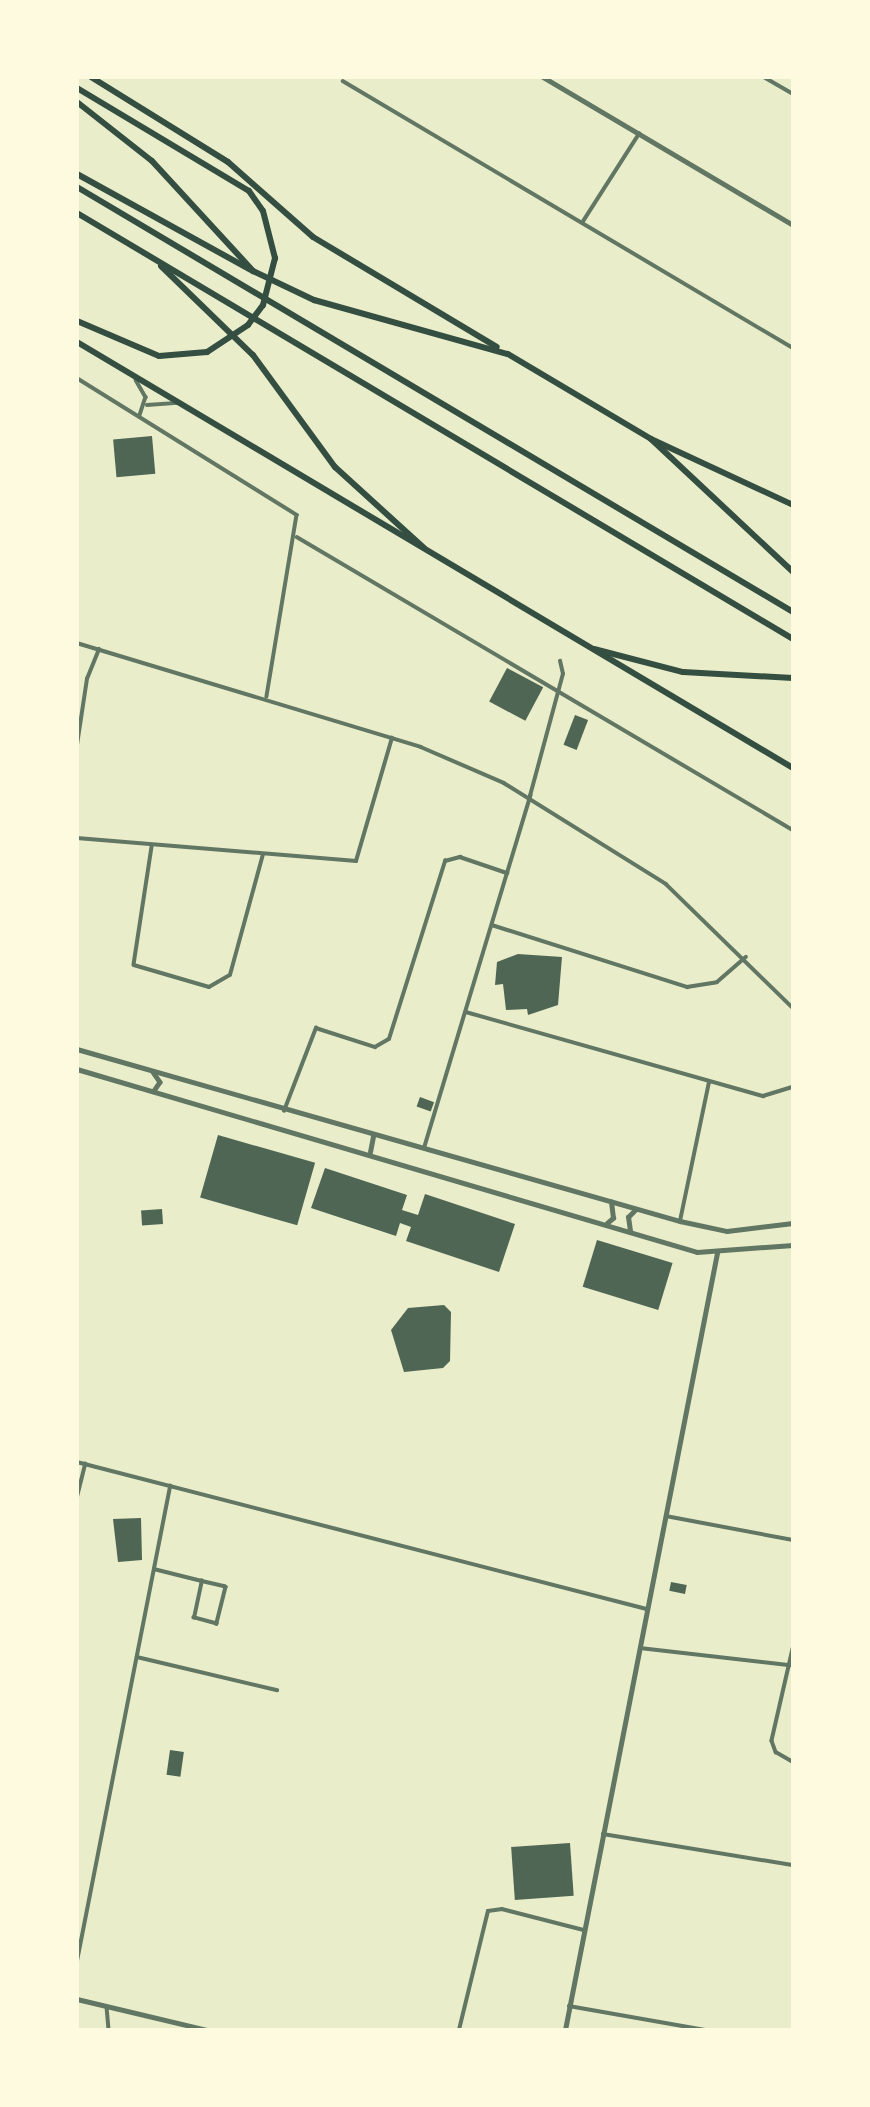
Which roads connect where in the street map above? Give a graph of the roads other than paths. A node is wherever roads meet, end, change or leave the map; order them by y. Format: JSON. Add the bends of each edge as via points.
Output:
{"nodes":[{"id":1,"x":91,"y":77,"type":"edge"},
{"id":2,"x":543,"y":77,"type":"edge"},
{"id":3,"x":764,"y":77,"type":"edge"},
{"id":4,"x":343,"y":81,"type":"dead end"},
{"id":5,"x":77,"y":86,"type":"edge"},
{"id":6,"x":793,"y":94,"type":"edge"},
{"id":7,"x":77,"y":102,"type":"edge"},
{"id":8,"x":639,"y":134,"type":"junction"},
{"id":9,"x":77,"y":174,"type":"edge"},
{"id":10,"x":77,"y":187,"type":"edge"},
{"id":11,"x":77,"y":213,"type":"edge"},
{"id":12,"x":582,"y":223,"type":"junction"},
{"id":13,"x":793,"y":225,"type":"edge"},
{"id":14,"x":149,"y":255,"type":"junction"},
{"id":15,"x":253,"y":271,"type":"junction"},
{"id":16,"x":77,"y":321,"type":"edge"},
{"id":17,"x":77,"y":341,"type":"edge"},
{"id":18,"x":793,"y":348,"type":"edge"},
{"id":19,"x":508,"y":354,"type":"junction"},
{"id":20,"x":130,"y":373,"type":"junction"},
{"id":21,"x":77,"y":378,"type":"edge"},
{"id":22,"x":181,"y":404,"type":"junction"},
{"id":23,"x":145,"y":407,"type":"junction"},
{"id":24,"x":140,"y":415,"type":"junction"},
{"id":25,"x":651,"y":439,"type":"junction"},
{"id":26,"x":793,"y":505,"type":"edge"},
{"id":27,"x":297,"y":537,"type":"junction"},
{"id":28,"x":424,"y":548,"type":"junction"},
{"id":29,"x":793,"y":572,"type":"edge"},
{"id":30,"x":793,"y":611,"type":"edge"},
{"id":31,"x":793,"y":639,"type":"edge"},
{"id":32,"x":77,"y":643,"type":"edge"},
{"id":33,"x":99,"y":649,"type":"junction"},
{"id":34,"x":594,"y":649,"type":"junction"},
{"id":35,"x":560,"y":661,"type":"dead end"},
{"id":36,"x":793,"y":678,"type":"edge"},
{"id":37,"x":558,"y":691,"type":"junction"},
{"id":38,"x":267,"y":697,"type":"junction"},
{"id":39,"x":392,"y":738,"type":"junction"},
{"id":40,"x":77,"y":745,"type":"edge"},
{"id":41,"x":793,"y":768,"type":"edge"},
{"id":42,"x":530,"y":796,"type":"junction"},
{"id":43,"x":793,"y":830,"type":"edge"},
{"id":44,"x":77,"y":838,"type":"edge"},
{"id":45,"x":152,"y":847,"type":"junction"},
{"id":46,"x":262,"y":854,"type":"junction"},
{"id":47,"x":507,"y":873,"type":"junction"},
{"id":48,"x":492,"y":925,"type":"junction"},
{"id":49,"x":746,"y":957,"type":"junction"},
{"id":50,"x":793,"y":1008,"type":"edge"},
{"id":51,"x":465,"y":1012,"type":"junction"},
{"id":52,"x":77,"y":1049,"type":"edge"},
{"id":53,"x":77,"y":1069,"type":"edge"},
{"id":54,"x":153,"y":1072,"type":"junction"},
{"id":55,"x":709,"y":1082,"type":"junction"},
{"id":56,"x":793,"y":1087,"type":"edge"},
{"id":57,"x":154,"y":1091,"type":"junction"},
{"id":58,"x":284,"y":1111,"type":"junction"},
{"id":59,"x":377,"y":1136,"type":"junction"},
{"id":60,"x":423,"y":1150,"type":"junction"},
{"id":61,"x":370,"y":1153,"type":"junction"},
{"id":62,"x":611,"y":1201,"type":"junction"},
{"id":63,"x":636,"y":1208,"type":"junction"},
{"id":64,"x":680,"y":1221,"type":"junction"},
{"id":65,"x":793,"y":1223,"type":"edge"},
{"id":66,"x":606,"y":1224,"type":"junction"},
{"id":67,"x":630,"y":1231,"type":"junction"},
{"id":68,"x":793,"y":1245,"type":"edge"},
{"id":69,"x":717,"y":1253,"type":"junction"},
{"id":70,"x":77,"y":1462,"type":"edge"},
{"id":71,"x":85,"y":1464,"type":"junction"},
{"id":72,"x":170,"y":1486,"type":"junction"},
{"id":73,"x":77,"y":1497,"type":"edge"},
{"id":74,"x":666,"y":1516,"type":"junction"},
{"id":75,"x":793,"y":1540,"type":"edge"},
{"id":76,"x":154,"y":1569,"type":"junction"},
{"id":77,"x":202,"y":1581,"type":"junction"},
{"id":78,"x":647,"y":1609,"type":"junction"},
{"id":79,"x":640,"y":1648,"type":"junction"},
{"id":80,"x":793,"y":1649,"type":"edge"},
{"id":81,"x":137,"y":1657,"type":"junction"},
{"id":82,"x":790,"y":1665,"type":"junction"},
{"id":83,"x":277,"y":1690,"type":"dead end"},
{"id":84,"x":793,"y":1762,"type":"edge"},
{"id":85,"x":603,"y":1834,"type":"junction"},
{"id":86,"x":793,"y":1866,"type":"edge"},
{"id":87,"x":584,"y":1930,"type":"junction"},
{"id":88,"x":77,"y":1961,"type":"edge"},
{"id":89,"x":77,"y":1999,"type":"edge"},
{"id":90,"x":569,"y":2006,"type":"junction"},
{"id":91,"x":107,"y":2007,"type":"junction"},
{"id":92,"x":109,"y":2030,"type":"edge"},
{"id":93,"x":206,"y":2030,"type":"edge"},
{"id":94,"x":459,"y":2030,"type":"edge"},
{"id":95,"x":565,"y":2030,"type":"edge"},
{"id":96,"x":705,"y":2030,"type":"edge"}],
"edges":[{"from":1,"to":19,"type":"main road","via":[[228,162],[313,237]]},
{"from":2,"to":8,"type":"street"},
{"from":3,"to":6,"type":"street"},
{"from":4,"to":12,"type":"street"},
{"from":5,"to":16,"type":"main road","via":[[248,191],[272,234],[275,258],[263,306],[229,341],[207,352],[183,357],[135,349]]},
{"from":7,"to":15,"type":"main road","via":[[152,161]]},
{"from":8,"to":12,"type":"street"},
{"from":8,"to":13,"type":"street"},
{"from":9,"to":15,"type":"main road"},
{"from":10,"to":30,"type":"main road"},
{"from":11,"to":14,"type":"main road"},
{"from":12,"to":18,"type":"street"},
{"from":14,"to":28,"type":"main road","via":[[253,355],[335,467]]},
{"from":14,"to":31,"type":"main road"},
{"from":15,"to":19,"type":"main road","via":[[314,300]]},
{"from":17,"to":20,"type":"main road"},
{"from":19,"to":25,"type":"main road"},
{"from":20,"to":22,"type":"main road"},
{"from":20,"to":23,"type":"street","via":[[145,392]]},
{"from":21,"to":24,"type":"street"},
{"from":22,"to":23,"type":"street"},
{"from":22,"to":28,"type":"main road"},
{"from":23,"to":24,"type":"street"},
{"from":24,"to":27,"type":"street","via":[[290,508]]},
{"from":25,"to":26,"type":"main road"},
{"from":25,"to":29,"type":"main road"},
{"from":27,"to":37,"type":"street"},
{"from":27,"to":38,"type":"street"},
{"from":28,"to":34,"type":"main road"},
{"from":32,"to":33,"type":"street"},
{"from":33,"to":38,"type":"street"},
{"from":33,"to":40,"type":"street","via":[[87,679]]},
{"from":34,"to":36,"type":"main road","via":[[683,672]]},
{"from":34,"to":41,"type":"main road"},
{"from":35,"to":37,"type":"street"},
{"from":37,"to":42,"type":"street"},
{"from":37,"to":43,"type":"street"},
{"from":38,"to":39,"type":"street"},
{"from":39,"to":42,"type":"street"},
{"from":39,"to":46,"type":"street","via":[[356,861]]},
{"from":42,"to":47,"type":"street"},
{"from":42,"to":49,"type":"street","via":[[666,884]]},
{"from":44,"to":45,"type":"street"},
{"from":45,"to":46,"type":"street"},
{"from":45,"to":46,"type":"street","via":[[134,965],[209,987],[230,975]]},
{"from":47,"to":48,"type":"street"},
{"from":47,"to":58,"type":"street","via":[[460,857],[445,861],[389,1039],[375,1047],[316,1028]]},
{"from":48,"to":49,"type":"street","via":[[687,987],[717,982]]},
{"from":48,"to":51,"type":"street"},
{"from":49,"to":50,"type":"street"},
{"from":51,"to":55,"type":"street"},
{"from":51,"to":60,"type":"street"},
{"from":52,"to":54,"type":"street"},
{"from":53,"to":57,"type":"street"},
{"from":54,"to":57,"type":"street","via":[[160,1082]]},
{"from":54,"to":58,"type":"street"},
{"from":55,"to":56,"type":"street","via":[[763,1096]]},
{"from":55,"to":64,"type":"street"},
{"from":57,"to":61,"type":"street"},
{"from":58,"to":59,"type":"street"},
{"from":59,"to":60,"type":"street"},
{"from":59,"to":61,"type":"street","via":[[368,1141]]},
{"from":60,"to":62,"type":"street"},
{"from":61,"to":66,"type":"street"},
{"from":62,"to":63,"type":"street"},
{"from":62,"to":66,"type":"street","via":[[613,1218]]},
{"from":63,"to":64,"type":"street"},
{"from":63,"to":67,"type":"street","via":[[628,1217]]},
{"from":64,"to":65,"type":"street","via":[[727,1231]]},
{"from":66,"to":67,"type":"street"},
{"from":67,"to":69,"type":"street"},
{"from":68,"to":69,"type":"street"},
{"from":69,"to":74,"type":"street"},
{"from":70,"to":71,"type":"street"},
{"from":71,"to":72,"type":"street"},
{"from":71,"to":73,"type":"street"},
{"from":72,"to":76,"type":"street"},
{"from":72,"to":78,"type":"street"},
{"from":74,"to":75,"type":"street"},
{"from":74,"to":78,"type":"street"},
{"from":76,"to":77,"type":"street"},
{"from":76,"to":81,"type":"street"},
{"from":77,"to":77,"type":"street","via":[[226,1587],[217,1624],[194,1618]]},
{"from":78,"to":79,"type":"street"},
{"from":79,"to":82,"type":"street"},
{"from":79,"to":85,"type":"street"},
{"from":80,"to":82,"type":"street"},
{"from":81,"to":83,"type":"street"},
{"from":81,"to":88,"type":"street"},
{"from":82,"to":84,"type":"street","via":[[772,1741],[776,1752]]},
{"from":85,"to":86,"type":"street"},
{"from":85,"to":87,"type":"street"},
{"from":87,"to":90,"type":"street"},
{"from":87,"to":94,"type":"street","via":[[502,1909],[488,1911]]},
{"from":89,"to":91,"type":"street"},
{"from":90,"to":95,"type":"street"},
{"from":90,"to":96,"type":"street"},
{"from":91,"to":92,"type":"street"},
{"from":91,"to":93,"type":"street"}]}
